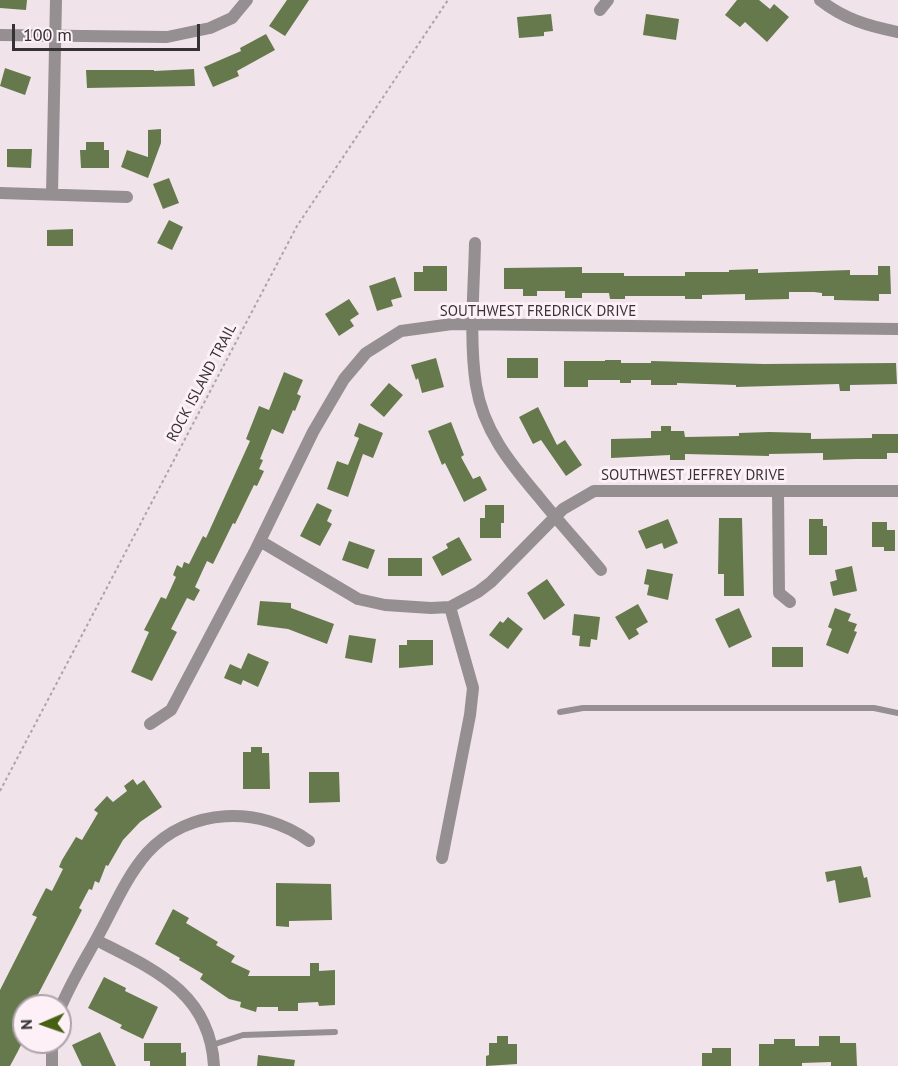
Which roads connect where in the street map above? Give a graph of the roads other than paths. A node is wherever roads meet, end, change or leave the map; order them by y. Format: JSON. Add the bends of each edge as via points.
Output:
{"nodes":[{"id":1,"x":56,"y":0,"type":"edge"},
{"id":2,"x":247,"y":0,"type":"edge"},
{"id":3,"x":608,"y":0,"type":"edge"},
{"id":4,"x":820,"y":0,"type":"edge"},
{"id":5,"x":600,"y":10,"type":"dead end"},
{"id":6,"x":898,"y":32,"type":"edge"},
{"id":7,"x":0,"y":35,"type":"edge"},
{"id":8,"x":56,"y":35,"type":"junction"},
{"id":9,"x":0,"y":194,"type":"edge"},
{"id":10,"x":52,"y":194,"type":"junction"},
{"id":11,"x":128,"y":197,"type":"dead end"},
{"id":12,"x":475,"y":243,"type":"dead end"},
{"id":13,"x":474,"y":325,"type":"junction"},
{"id":14,"x":898,"y":329,"type":"edge"},
{"id":15,"x":778,"y":491,"type":"junction"},
{"id":16,"x":898,"y":491,"type":"edge"},
{"id":17,"x":555,"y":517,"type":"junction"},
{"id":18,"x":260,"y":541,"type":"junction"},
{"id":19,"x":601,"y":570,"type":"dead end"},
{"id":20,"x":790,"y":602,"type":"dead end"},
{"id":21,"x":450,"y":606,"type":"junction"},
{"id":22,"x":560,"y":712,"type":"dead end"},
{"id":23,"x":898,"y":713,"type":"edge"},
{"id":24,"x":150,"y":724,"type":"dead end"},
{"id":25,"x":309,"y":841,"type":"dead end"},
{"id":26,"x":442,"y":858,"type":"dead end"},
{"id":27,"x":96,"y":940,"type":"junction"},
{"id":28,"x":68,"y":994,"type":"edge"},
{"id":29,"x":335,"y":1032,"type":"dead end"},
{"id":30,"x":212,"y":1045,"type":"junction"},
{"id":31,"x":214,"y":1066,"type":"edge"}],
"edges":[{"from":1,"to":8,"type":"street"},
{"from":2,"to":8,"type":"street","via":[[232,18],[217,25],[166,37]]},
{"from":3,"to":5,"type":"street"},
{"from":4,"to":6,"type":"street","via":[[856,22]]},
{"from":7,"to":8,"type":"street"},
{"from":8,"to":10,"type":"street"},
{"from":9,"to":10,"type":"street"},
{"from":10,"to":11,"type":"street"},
{"from":12,"to":13,"type":"street"},
{"from":13,"to":14,"type":"street","name":"SOUTHWEST FREDRICK DRIVE"},
{"from":13,"to":17,"type":"street","via":[[476,386],[482,411],[507,458]]},
{"from":13,"to":18,"type":"street","name":"SOUTHWEST FREDRICK DRIVE","via":[[401,331],[366,353],[344,380],[313,432]]},
{"from":15,"to":16,"type":"street","name":"SOUTHWEST JEFFREY DRIVE"},
{"from":15,"to":17,"type":"street","name":"SOUTHWEST JEFFREY DRIVE","via":[[594,490]]},
{"from":15,"to":20,"type":"street","via":[[779,593]]},
{"from":17,"to":19,"type":"street"},
{"from":17,"to":21,"type":"street","name":"SOUTHWEST JEFFREY DRIVE","via":[[491,582]]},
{"from":18,"to":21,"type":"street","name":"SOUTHWEST JEFFREY DRIVE","via":[[358,599],[431,608]]},
{"from":18,"to":24,"type":"street","name":"SOUTHWEST FREDRICK DRIVE","via":[[171,710]]},
{"from":21,"to":26,"type":"street","via":[[473,688]]},
{"from":22,"to":23,"type":"lane","via":[[583,708],[874,708]]},
{"from":25,"to":27,"type":"street","via":[[292,829],[251,816],[197,820],[147,853]]},
{"from":27,"to":28,"type":"street"},
{"from":27,"to":30,"type":"street","via":[[178,987],[198,1012]]},
{"from":29,"to":30,"type":"lane","via":[[243,1035]]},
{"from":30,"to":31,"type":"street"}]}
